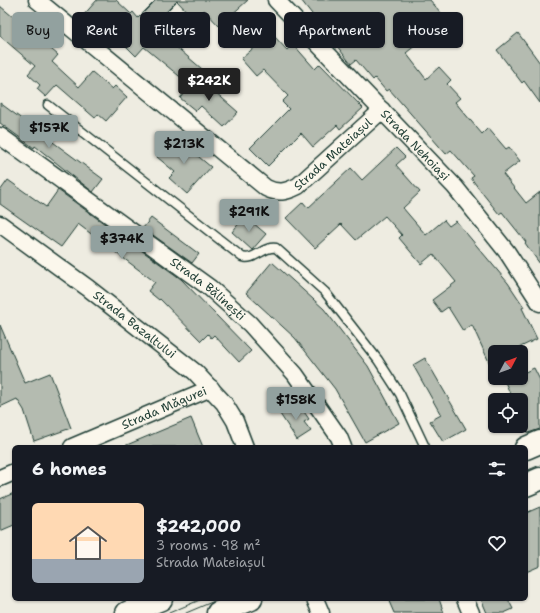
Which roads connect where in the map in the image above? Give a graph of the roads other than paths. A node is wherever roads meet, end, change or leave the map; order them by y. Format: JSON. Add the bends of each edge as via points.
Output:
{"nodes":[{"id":1,"x":37,"y":0,"type":"edge"},
{"id":2,"x":276,"y":0,"type":"edge"},
{"id":3,"x":48,"y":105,"type":"dead end"},
{"id":4,"x":382,"y":110,"type":"junction"},
{"id":5,"x":0,"y":136,"type":"edge"},
{"id":6,"x":0,"y":224,"type":"edge"},
{"id":7,"x":540,"y":303,"type":"edge"},
{"id":8,"x":211,"y":388,"type":"junction"},
{"id":9,"x":540,"y":442,"type":"edge"},
{"id":10,"x":77,"y":445,"type":"edge"},
{"id":11,"x":244,"y":445,"type":"edge"},
{"id":12,"x":342,"y":445,"type":"edge"},
{"id":13,"x":424,"y":445,"type":"edge"},
{"id":14,"x":528,"y":447,"type":"edge"},
{"id":15,"x":12,"y":473,"type":"edge"},
{"id":16,"x":0,"y":478,"type":"edge"},
{"id":17,"x":540,"y":479,"type":"edge"},
{"id":18,"x":528,"y":484,"type":"edge"},
{"id":19,"x":156,"y":601,"type":"edge"},
{"id":20,"x":246,"y":601,"type":"edge"},
{"id":21,"x":316,"y":601,"type":"edge"},
{"id":22,"x":466,"y":601,"type":"edge"},
{"id":23,"x":127,"y":613,"type":"edge"},
{"id":24,"x":218,"y":613,"type":"edge"},
{"id":25,"x":321,"y":613,"type":"edge"},
{"id":26,"x":471,"y":613,"type":"edge"}],
"edges":[{"from":1,"to":4,"type":"street","name":"Strada Mateiașul","via":[[274,192],[286,192],[298,186]]},
{"from":2,"to":4,"type":"street","name":"Strada Nehoiași"},
{"from":3,"to":13,"type":"lane","via":[[242,257],[251,258],[268,248],[276,248],[325,292],[378,360],[400,394]]},
{"from":4,"to":7,"type":"street","name":"Strada Nehoiași","via":[[479,215]]},
{"from":5,"to":12,"type":"street","name":"Strada Bălinești","via":[[210,288],[250,324],[295,374]]},
{"from":6,"to":8,"type":"street","name":"Strada Bazaltului","via":[[88,288],[195,372]]},
{"from":8,"to":10,"type":"street","name":"Strada Măgurei"},
{"from":8,"to":11,"type":"street","name":"Strada Bazaltului","via":[[231,415]]},
{"from":9,"to":14,"type":"main road"},
{"from":15,"to":16,"type":"street"},
{"from":17,"to":18,"type":"main road"},
{"from":19,"to":23,"type":"main road"},
{"from":20,"to":24,"type":"main road"},
{"from":21,"to":25,"type":"street"},
{"from":22,"to":26,"type":"street"}]}
